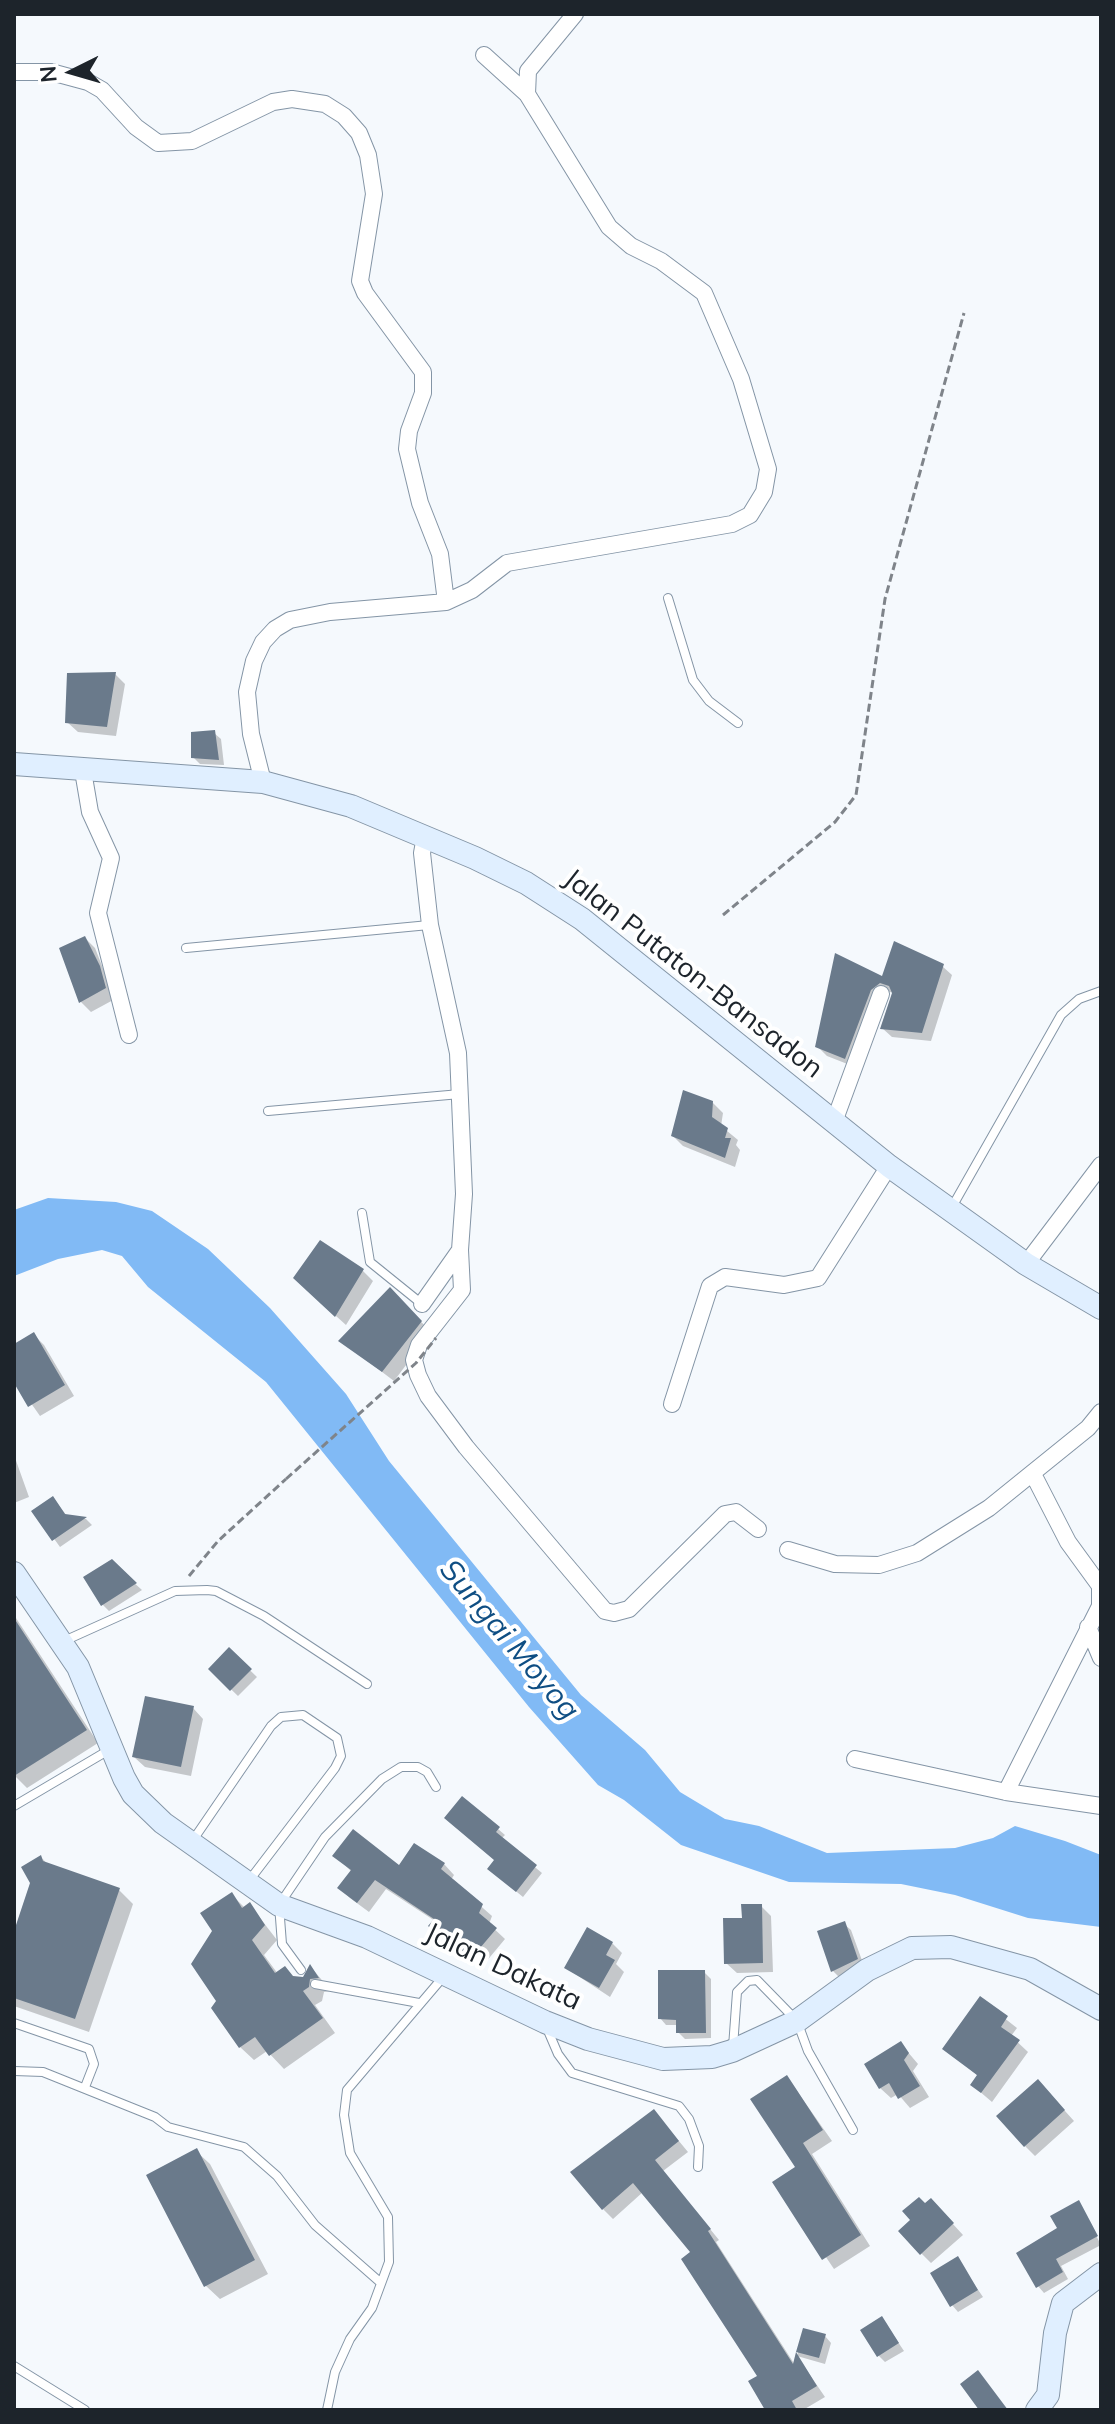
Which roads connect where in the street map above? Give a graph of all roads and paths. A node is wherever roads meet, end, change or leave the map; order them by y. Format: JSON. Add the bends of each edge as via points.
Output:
{"nodes":[{"id":1,"x":575,"y":14,"type":"edge"},
{"id":2,"x":484,"y":55,"type":"dead end"},
{"id":3,"x":14,"y":72,"type":"edge"},
{"id":4,"x":527,"y":94,"type":"junction"},
{"id":5,"x":964,"y":313,"type":"dead end"},
{"id":6,"x":668,"y":598,"type":"dead end"},
{"id":7,"x":446,"y":602,"type":"junction"},
{"id":8,"x":738,"y":723,"type":"dead end"},
{"id":9,"x":14,"y":764,"type":"edge"},
{"id":10,"x":83,"y":771,"type":"junction"},
{"id":11,"x":263,"y":782,"type":"junction"},
{"id":12,"x":425,"y":837,"type":"junction"},
{"id":13,"x":723,"y":915,"type":"dead end"},
{"id":14,"x":430,"y":925,"type":"junction"},
{"id":15,"x":186,"y":948,"type":"dead end"},
{"id":16,"x":1101,"y":991,"type":"edge"},
{"id":17,"x":881,"y":994,"type":"dead end"},
{"id":18,"x":129,"y":1035,"type":"dead end"},
{"id":19,"x":461,"y":1094,"type":"junction"},
{"id":20,"x":268,"y":1111,"type":"dead end"},
{"id":21,"x":834,"y":1122,"type":"junction"},
{"id":22,"x":1101,"y":1165,"type":"edge"},
{"id":23,"x":889,"y":1166,"type":"junction"},
{"id":24,"x":950,"y":1211,"type":"junction"},
{"id":25,"x":362,"y":1213,"type":"dead end"},
{"id":26,"x":460,"y":1250,"type":"junction"},
{"id":27,"x":1026,"y":1264,"type":"junction"},
{"id":28,"x":422,"y":1304,"type":"joint"},
{"id":29,"x":1101,"y":1308,"type":"edge"},
{"id":30,"x":436,"y":1338,"type":"dead end"},
{"id":31,"x":672,"y":1404,"type":"dead end"},
{"id":32,"x":1101,"y":1412,"type":"edge"},
{"id":33,"x":1033,"y":1474,"type":"junction"},
{"id":34,"x":758,"y":1529,"type":"dead end"},
{"id":35,"x":788,"y":1550,"type":"dead end"},
{"id":36,"x":14,"y":1573,"type":"edge"},
{"id":37,"x":175,"y":1591,"type":"junction"},
{"id":38,"x":1088,"y":1627,"type":"junction"},
{"id":39,"x":63,"y":1641,"type":"junction"},
{"id":40,"x":1101,"y":1658,"type":"edge"},
{"id":41,"x":367,"y":1684,"type":"dead end"},
{"id":42,"x":110,"y":1750,"type":"junction"},
{"id":43,"x":855,"y":1759,"type":"dead end"},
{"id":44,"x":436,"y":1787,"type":"dead end"},
{"id":45,"x":1006,"y":1792,"type":"junction"},
{"id":46,"x":14,"y":1806,"type":"edge"},
{"id":47,"x":1101,"y":1806,"type":"edge"},
{"id":48,"x":191,"y":1843,"type":"junction"},
{"id":49,"x":248,"y":1883,"type":"junction"},
{"id":50,"x":279,"y":1905,"type":"junction"},
{"id":51,"x":301,"y":1970,"type":"dead end"},
{"id":52,"x":445,"y":1974,"type":"junction"},
{"id":53,"x":315,"y":1984,"type":"dead end"},
{"id":54,"x":419,"y":2003,"type":"junction"},
{"id":55,"x":1101,"y":2009,"type":"edge"},
{"id":56,"x":797,"y":2021,"type":"junction"},
{"id":57,"x":545,"y":2022,"type":"junction"},
{"id":58,"x":14,"y":2023,"type":"edge"},
{"id":59,"x":732,"y":2051,"type":"junction"},
{"id":60,"x":14,"y":2071,"type":"edge"},
{"id":61,"x":85,"y":2087,"type":"junction"},
{"id":62,"x":853,"y":2130,"type":"dead end"},
{"id":63,"x":698,"y":2167,"type":"dead end"},
{"id":64,"x":1101,"y":2274,"type":"edge"},
{"id":65,"x":381,"y":2283,"type":"junction"},
{"id":66,"x":14,"y":2366,"type":"edge"},
{"id":67,"x":85,"y":2410,"type":"edge"},
{"id":68,"x":327,"y":2410,"type":"edge"},
{"id":69,"x":1037,"y":2410,"type":"edge"}],
"edges":[{"from":1,"to":4,"type":"street","via":[[528,71]]},
{"from":2,"to":4,"type":"street"},
{"from":3,"to":7,"type":"street","via":[[51,72],[88,82],[158,143],[192,141],[273,102],[292,99],[325,104],[359,133],[374,194],[360,281],[423,372],[408,457],[440,554]]},
{"from":4,"to":7,"type":"street","via":[[609,227],[704,293],[741,379],[768,469],[758,505],[732,524],[507,563]]},
{"from":5,"to":13,"type":"path","via":[[885,599],[856,795],[835,822]]},
{"from":6,"to":8,"type":"lane","via":[[693,680],[709,701]]},
{"from":7,"to":11,"type":"street","via":[[330,612],[290,620],[275,629],[254,661],[247,692]]},
{"from":9,"to":10,"type":"street","name":"Jalan Putaton-Bansadon"},
{"from":10,"to":11,"type":"street","name":"Jalan Putaton-Bansadon"},
{"from":10,"to":18,"type":"street","via":[[90,812],[111,858],[98,913]]},
{"from":11,"to":12,"type":"street","name":"Jalan Putaton-Bansadon","via":[[351,806]]},
{"from":12,"to":14,"type":"street"},
{"from":12,"to":21,"type":"street","name":"Jalan Putaton-Bansadon","via":[[526,883],[582,919]]},
{"from":14,"to":15,"type":"lane"},
{"from":14,"to":19,"type":"street","via":[[458,1053]]},
{"from":16,"to":24,"type":"lane","via":[[1079,999],[1061,1015]]},
{"from":17,"to":21,"type":"street"},
{"from":19,"to":20,"type":"lane"},
{"from":19,"to":26,"type":"street"},
{"from":21,"to":23,"type":"street","name":"Jalan Putaton-Bansadon"},
{"from":22,"to":27,"type":"street"},
{"from":23,"to":24,"type":"street","name":"Jalan Putaton-Bansadon"},
{"from":23,"to":31,"type":"street","via":[[818,1278],[784,1285],[725,1277],[710,1286]]},
{"from":24,"to":27,"type":"street","name":"Jalan Putaton-Bansadon"},
{"from":25,"to":28,"type":"lane","via":[[370,1262]]},
{"from":26,"to":28,"type":"street"},
{"from":26,"to":34,"type":"street","via":[[462,1290],[419,1345],[414,1360],[418,1375],[466,1447],[605,1611],[629,1609],[725,1514],[736,1512]]},
{"from":27,"to":29,"type":"street","name":"Jalan Putaton-Bansadon"},
{"from":30,"to":37,"type":"path","bridge":true,"via":[[416,1363],[218,1541]]},
{"from":32,"to":33,"type":"street"},
{"from":33,"to":35,"type":"street","via":[[945,1538],[879,1565],[835,1564]]},
{"from":33,"to":38,"type":"street","via":[[1068,1542],[1100,1586],[1100,1606]]},
{"from":36,"to":39,"type":"street","name":"Jalan Dakata"},
{"from":37,"to":39,"type":"lane"},
{"from":37,"to":41,"type":"lane","via":[[207,1590],[228,1596]]},
{"from":38,"to":40,"type":"street"},
{"from":38,"to":45,"type":"street"},
{"from":39,"to":42,"type":"street","name":"Jalan Dakata","via":[[85,1681]]},
{"from":42,"to":46,"type":"lane"},
{"from":42,"to":48,"type":"street","name":"Jalan Dakata","via":[[133,1794]]},
{"from":43,"to":45,"type":"street"},
{"from":44,"to":50,"type":"lane","via":[[418,1767],[401,1767],[382,1779],[325,1837]]},
{"from":45,"to":47,"type":"street"},
{"from":48,"to":49,"type":"street","name":"Jalan Dakata"},
{"from":48,"to":49,"type":"lane","via":[[271,1726],[289,1715],[315,1722],[337,1738],[341,1756]]},
{"from":49,"to":50,"type":"street","name":"Jalan Dakata"},
{"from":50,"to":51,"type":"lane","via":[[282,1944]]},
{"from":50,"to":52,"type":"street","name":"Jalan Dakata","via":[[367,1937]]},
{"from":52,"to":54,"type":"lane"},
{"from":52,"to":57,"type":"street","name":"Jalan Dakata"},
{"from":53,"to":54,"type":"lane"},
{"from":54,"to":65,"type":"lane","via":[[347,2090],[344,2115],[350,2153],[388,2217],[389,2262]]},
{"from":55,"to":56,"type":"street","name":"Jalan Dakata","via":[[1030,1969],[951,1947],[912,1948],[867,1970]]},
{"from":56,"to":59,"type":"street","name":"Jalan Dakata"},
{"from":56,"to":59,"type":"lane","via":[[763,1984],[748,1981],[737,1992]]},
{"from":56,"to":62,"type":"lane"},
{"from":57,"to":59,"type":"street","name":"Jalan Dakata","via":[[663,2059]]},
{"from":57,"to":63,"type":"lane","via":[[572,2073],[679,2106],[699,2146]]},
{"from":58,"to":61,"type":"lane","via":[[89,2049],[94,2064]]},
{"from":60,"to":61,"type":"lane","via":[[43,2072]]},
{"from":61,"to":65,"type":"lane","via":[[168,2127],[244,2147],[277,2176],[315,2225]]},
{"from":64,"to":69,"type":"street","via":[[1063,2303],[1048,2395]]},
{"from":65,"to":68,"type":"lane","via":[[335,2372]]},
{"from":66,"to":67,"type":"lane"}]}
